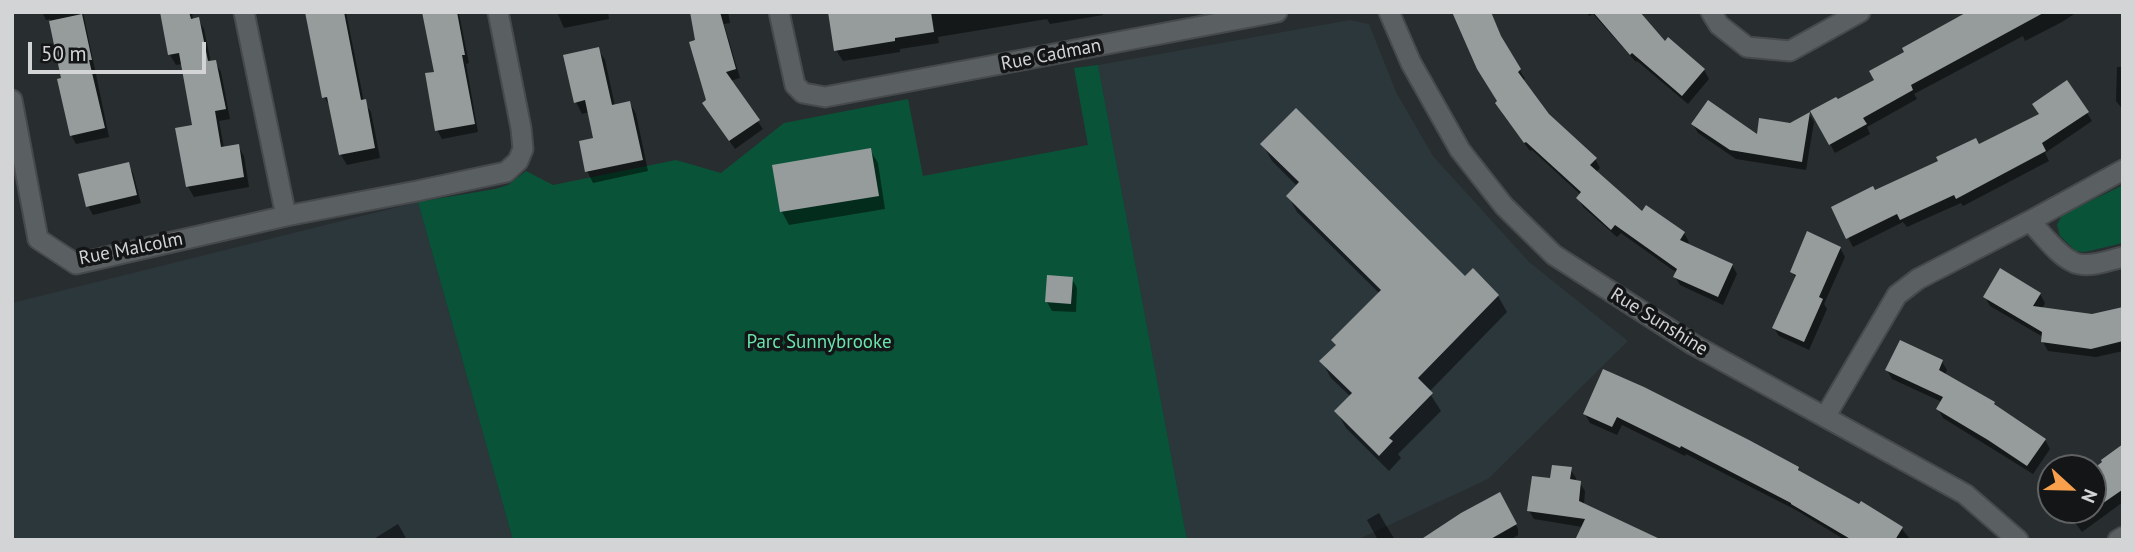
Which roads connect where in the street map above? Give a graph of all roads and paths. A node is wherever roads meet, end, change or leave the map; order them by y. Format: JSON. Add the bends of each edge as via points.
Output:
{"nodes":[{"id":1,"x":244,"y":12,"type":"edge"},
{"id":2,"x":498,"y":12,"type":"edge"},
{"id":3,"x":779,"y":12,"type":"edge"},
{"id":4,"x":1277,"y":12,"type":"edge"},
{"id":5,"x":1389,"y":12,"type":"edge"},
{"id":6,"x":1711,"y":12,"type":"edge"},
{"id":7,"x":1860,"y":12,"type":"edge"},
{"id":8,"x":12,"y":100,"type":"edge"},
{"id":9,"x":2123,"y":170,"type":"edge"},
{"id":10,"x":286,"y":216,"type":"junction"},
{"id":11,"x":2030,"y":221,"type":"junction"},
{"id":12,"x":2123,"y":257,"type":"edge"},
{"id":13,"x":1825,"y":417,"type":"junction"},
{"id":14,"x":2018,"y":540,"type":"edge"}],
"edges":[{"from":1,"to":10,"type":"street"},
{"from":2,"to":10,"type":"street","name":"Rue Malcolm","via":[[521,128],[523,149],[518,162],[506,172]]},
{"from":3,"to":4,"type":"street","name":"Rue Cadman","via":[[795,85],[803,93],[825,97]]},
{"from":5,"to":13,"type":"street","name":"Rue Sunshine","via":[[1411,63],[1460,150],[1504,206],[1554,255],[1694,345]]},
{"from":6,"to":7,"type":"street","via":[[1719,25],[1746,47],[1790,51]]},
{"from":8,"to":10,"type":"street","name":"Rue Malcolm","via":[[38,239],[76,264]]},
{"from":9,"to":11,"type":"street"},
{"from":11,"to":12,"type":"street","via":[[2064,256],[2079,264]]},
{"from":11,"to":13,"type":"street","via":[[1918,279],[1897,295]]},
{"from":13,"to":14,"type":"street","name":"Rue Sunshine","via":[[1965,494]]}]}
